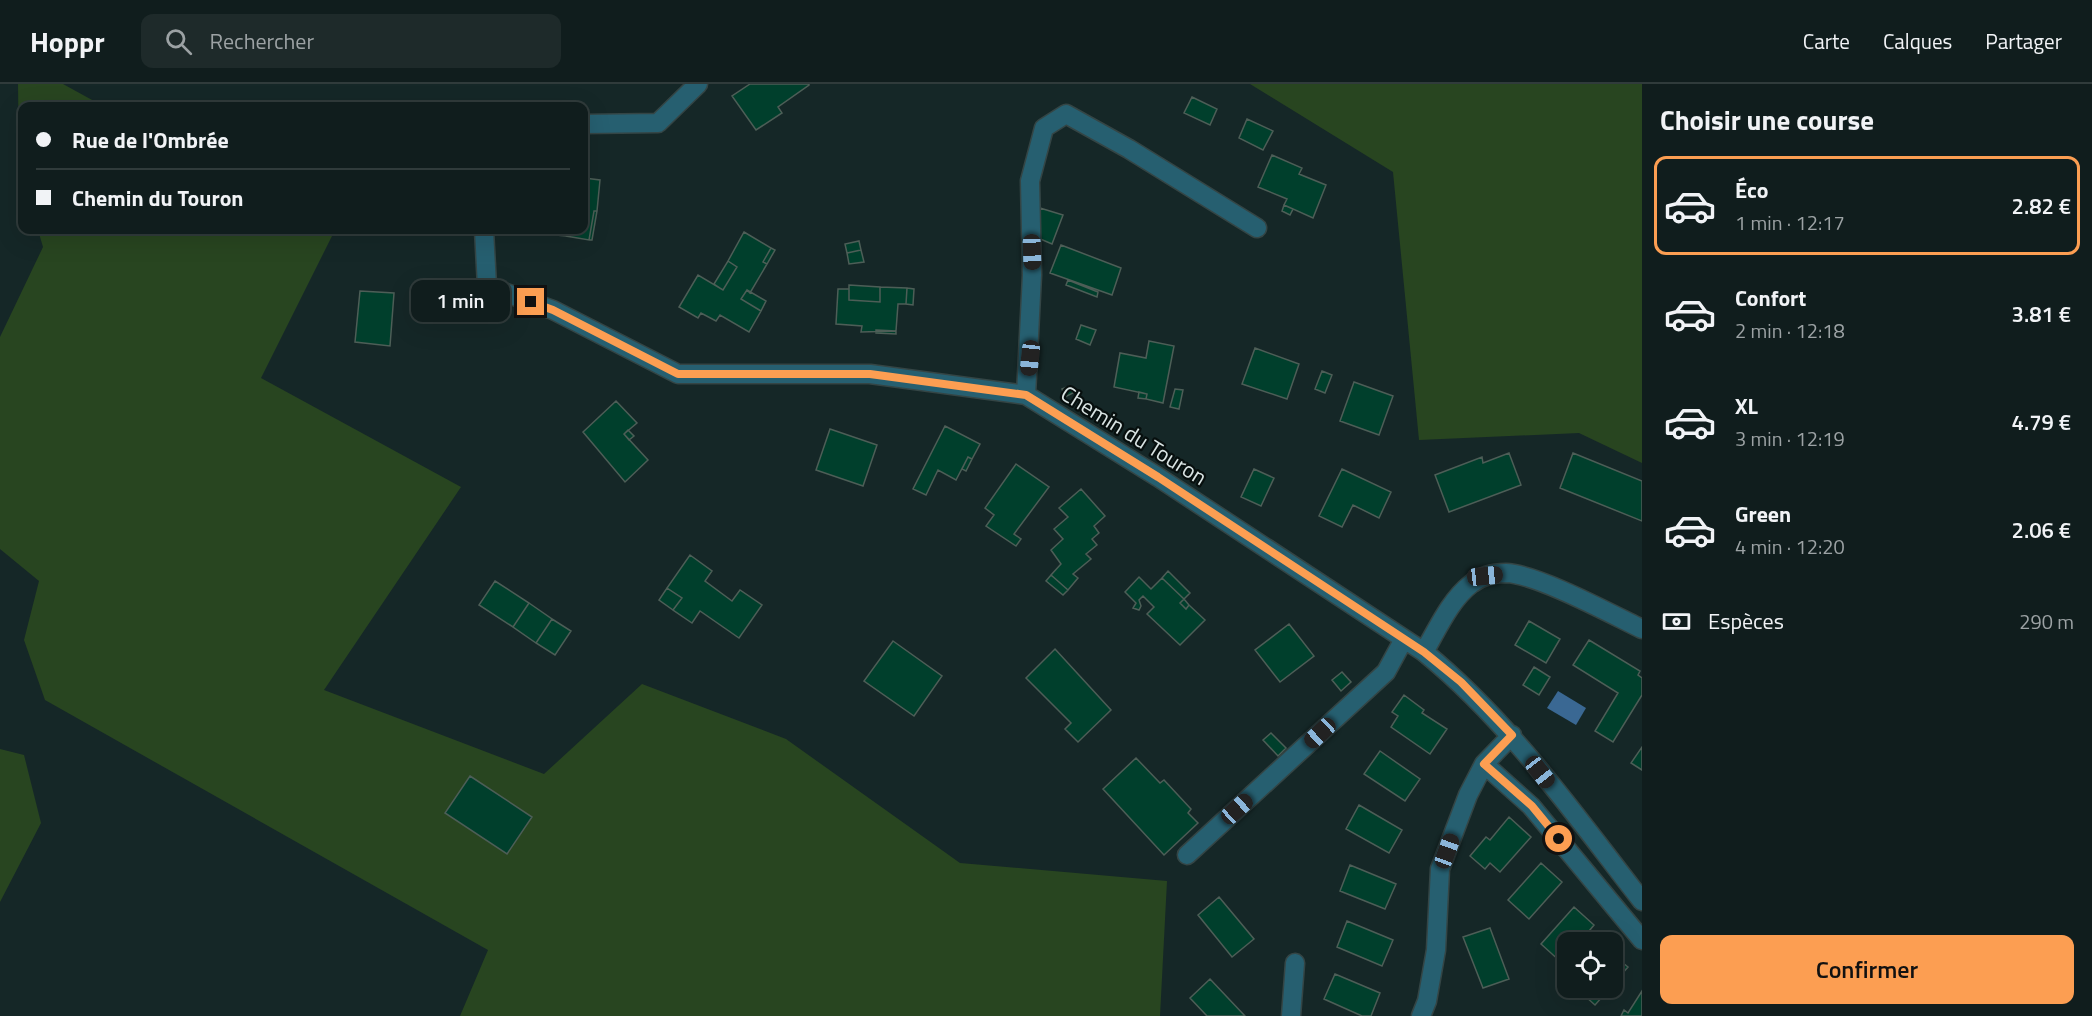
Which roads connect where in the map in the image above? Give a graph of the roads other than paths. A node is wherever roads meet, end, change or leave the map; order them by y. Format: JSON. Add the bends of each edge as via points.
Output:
{"nodes":[{"id":1,"x":698,"y":84,"type":"edge"},
{"id":2,"x":588,"y":124,"type":"edge"},
{"id":3,"x":1257,"y":228,"type":"dead end"},
{"id":4,"x":484,"y":234,"type":"edge"},
{"id":5,"x":1026,"y":395,"type":"junction"},
{"id":6,"x":1642,"y":629,"type":"edge"},
{"id":7,"x":1404,"y":639,"type":"junction"},
{"id":8,"x":1424,"y":652,"type":"junction"},
{"id":9,"x":1512,"y":735,"type":"junction"},
{"id":10,"x":1484,"y":764,"type":"junction"},
{"id":11,"x":1187,"y":855,"type":"dead end"},
{"id":12,"x":1642,"y":901,"type":"edge"},
{"id":13,"x":1642,"y":940,"type":"edge"},
{"id":14,"x":1295,"y":963,"type":"dead end"},
{"id":15,"x":1291,"y":1016,"type":"edge"},
{"id":16,"x":1421,"y":1016,"type":"edge"}],
"edges":[{"from":1,"to":2,"type":"street","via":[[658,123]]},
{"from":3,"to":5,"type":"street","via":[[1066,114],[1044,128],[1030,181],[1032,275]]},
{"from":4,"to":5,"type":"street","name":"Chemin du Touron","via":[[487,286],[553,310],[678,374],[870,374]]},
{"from":5,"to":7,"type":"street","name":"Chemin du Touron"},
{"from":6,"to":8,"type":"street","via":[[1531,579],[1507,573],[1485,576],[1470,585],[1451,607]]},
{"from":7,"to":8,"type":"street","name":"Chemin du Touron"},
{"from":7,"to":11,"type":"street","via":[[1386,672]]},
{"from":8,"to":9,"type":"street","name":"Chemin du Touron","via":[[1461,682]]},
{"from":9,"to":10,"type":"street"},
{"from":9,"to":12,"type":"street","name":"Chemin du Touron"},
{"from":10,"to":13,"type":"street","via":[[1532,806]]},
{"from":10,"to":16,"type":"street","via":[[1440,869],[1436,950]]},
{"from":14,"to":15,"type":"street"}]}
